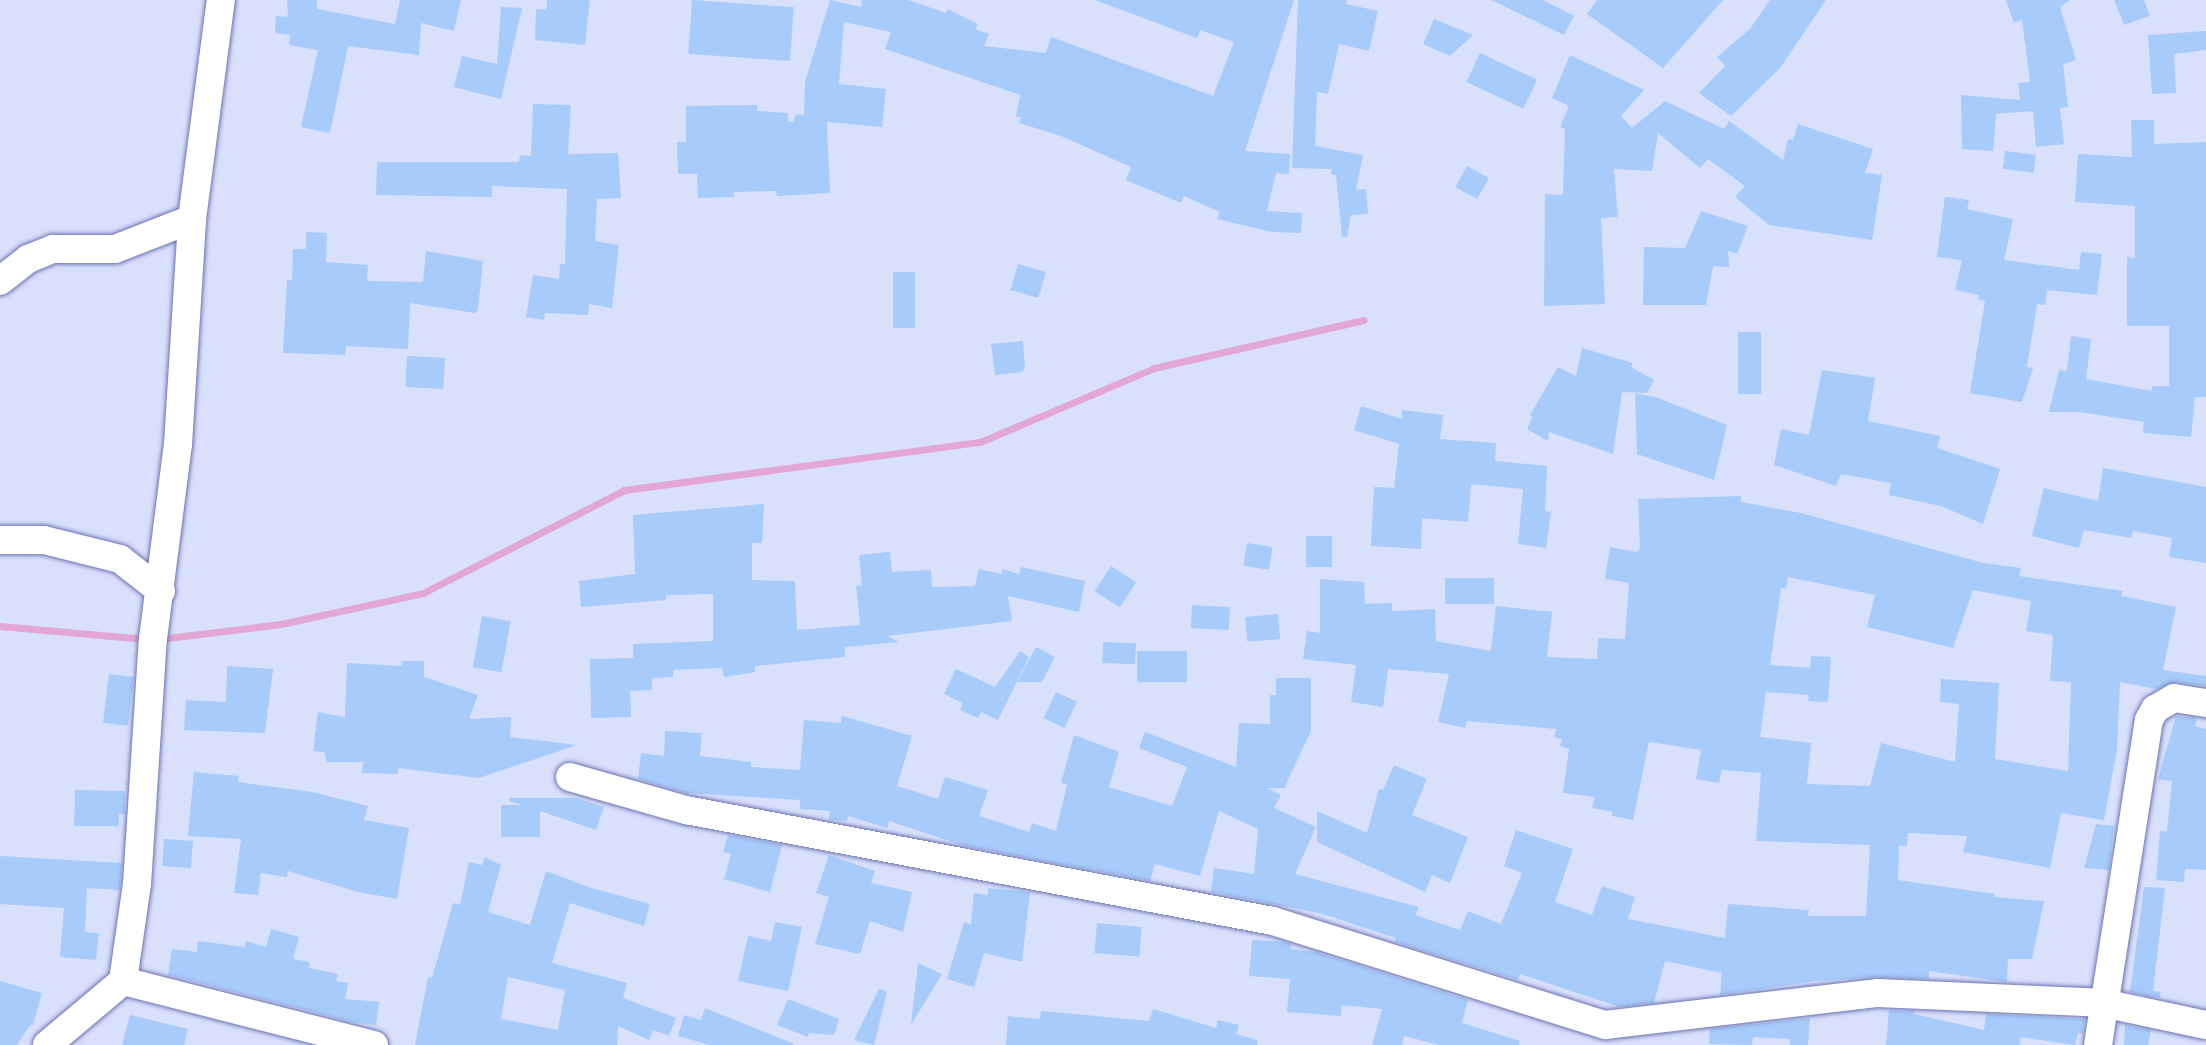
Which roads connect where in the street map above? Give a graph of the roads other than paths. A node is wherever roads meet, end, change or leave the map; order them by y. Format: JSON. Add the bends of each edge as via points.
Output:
{"nodes":[{"id":1,"x":221,"y":0,"type":"edge"},
{"id":2,"x":192,"y":219,"type":"junction"},
{"id":3,"x":0,"y":280,"type":"edge"},
{"id":4,"x":0,"y":540,"type":"edge"},
{"id":5,"x":161,"y":591,"type":"junction"},
{"id":6,"x":2206,"y":704,"type":"edge"},
{"id":7,"x":570,"y":777,"type":"dead end"},
{"id":8,"x":123,"y":981,"type":"junction"},
{"id":9,"x":2103,"y":1003,"type":"junction"},
{"id":10,"x":2206,"y":1025,"type":"edge"},
{"id":11,"x":47,"y":1045,"type":"edge"},
{"id":12,"x":375,"y":1045,"type":"edge"},
{"id":13,"x":2098,"y":1045,"type":"edge"}],
"edges":[{"from":1,"to":2,"type":"street"},
{"from":2,"to":3,"type":"street","via":[[114,249],[53,249],[28,260]]},
{"from":2,"to":5,"type":"street","via":[[178,444]]},
{"from":4,"to":5,"type":"street","via":[[44,540],[120,559]]},
{"from":5,"to":8,"type":"street","via":[[153,639],[137,884]]},
{"from":6,"to":9,"type":"street","via":[[2174,698],[2155,710],[2149,720]]},
{"from":7,"to":9,"type":"street","via":[[686,810],[1273,921],[1605,1025],[1878,993]]},
{"from":8,"to":11,"type":"street"},
{"from":8,"to":12,"type":"street"},
{"from":9,"to":10,"type":"street"},
{"from":9,"to":13,"type":"street"}]}
